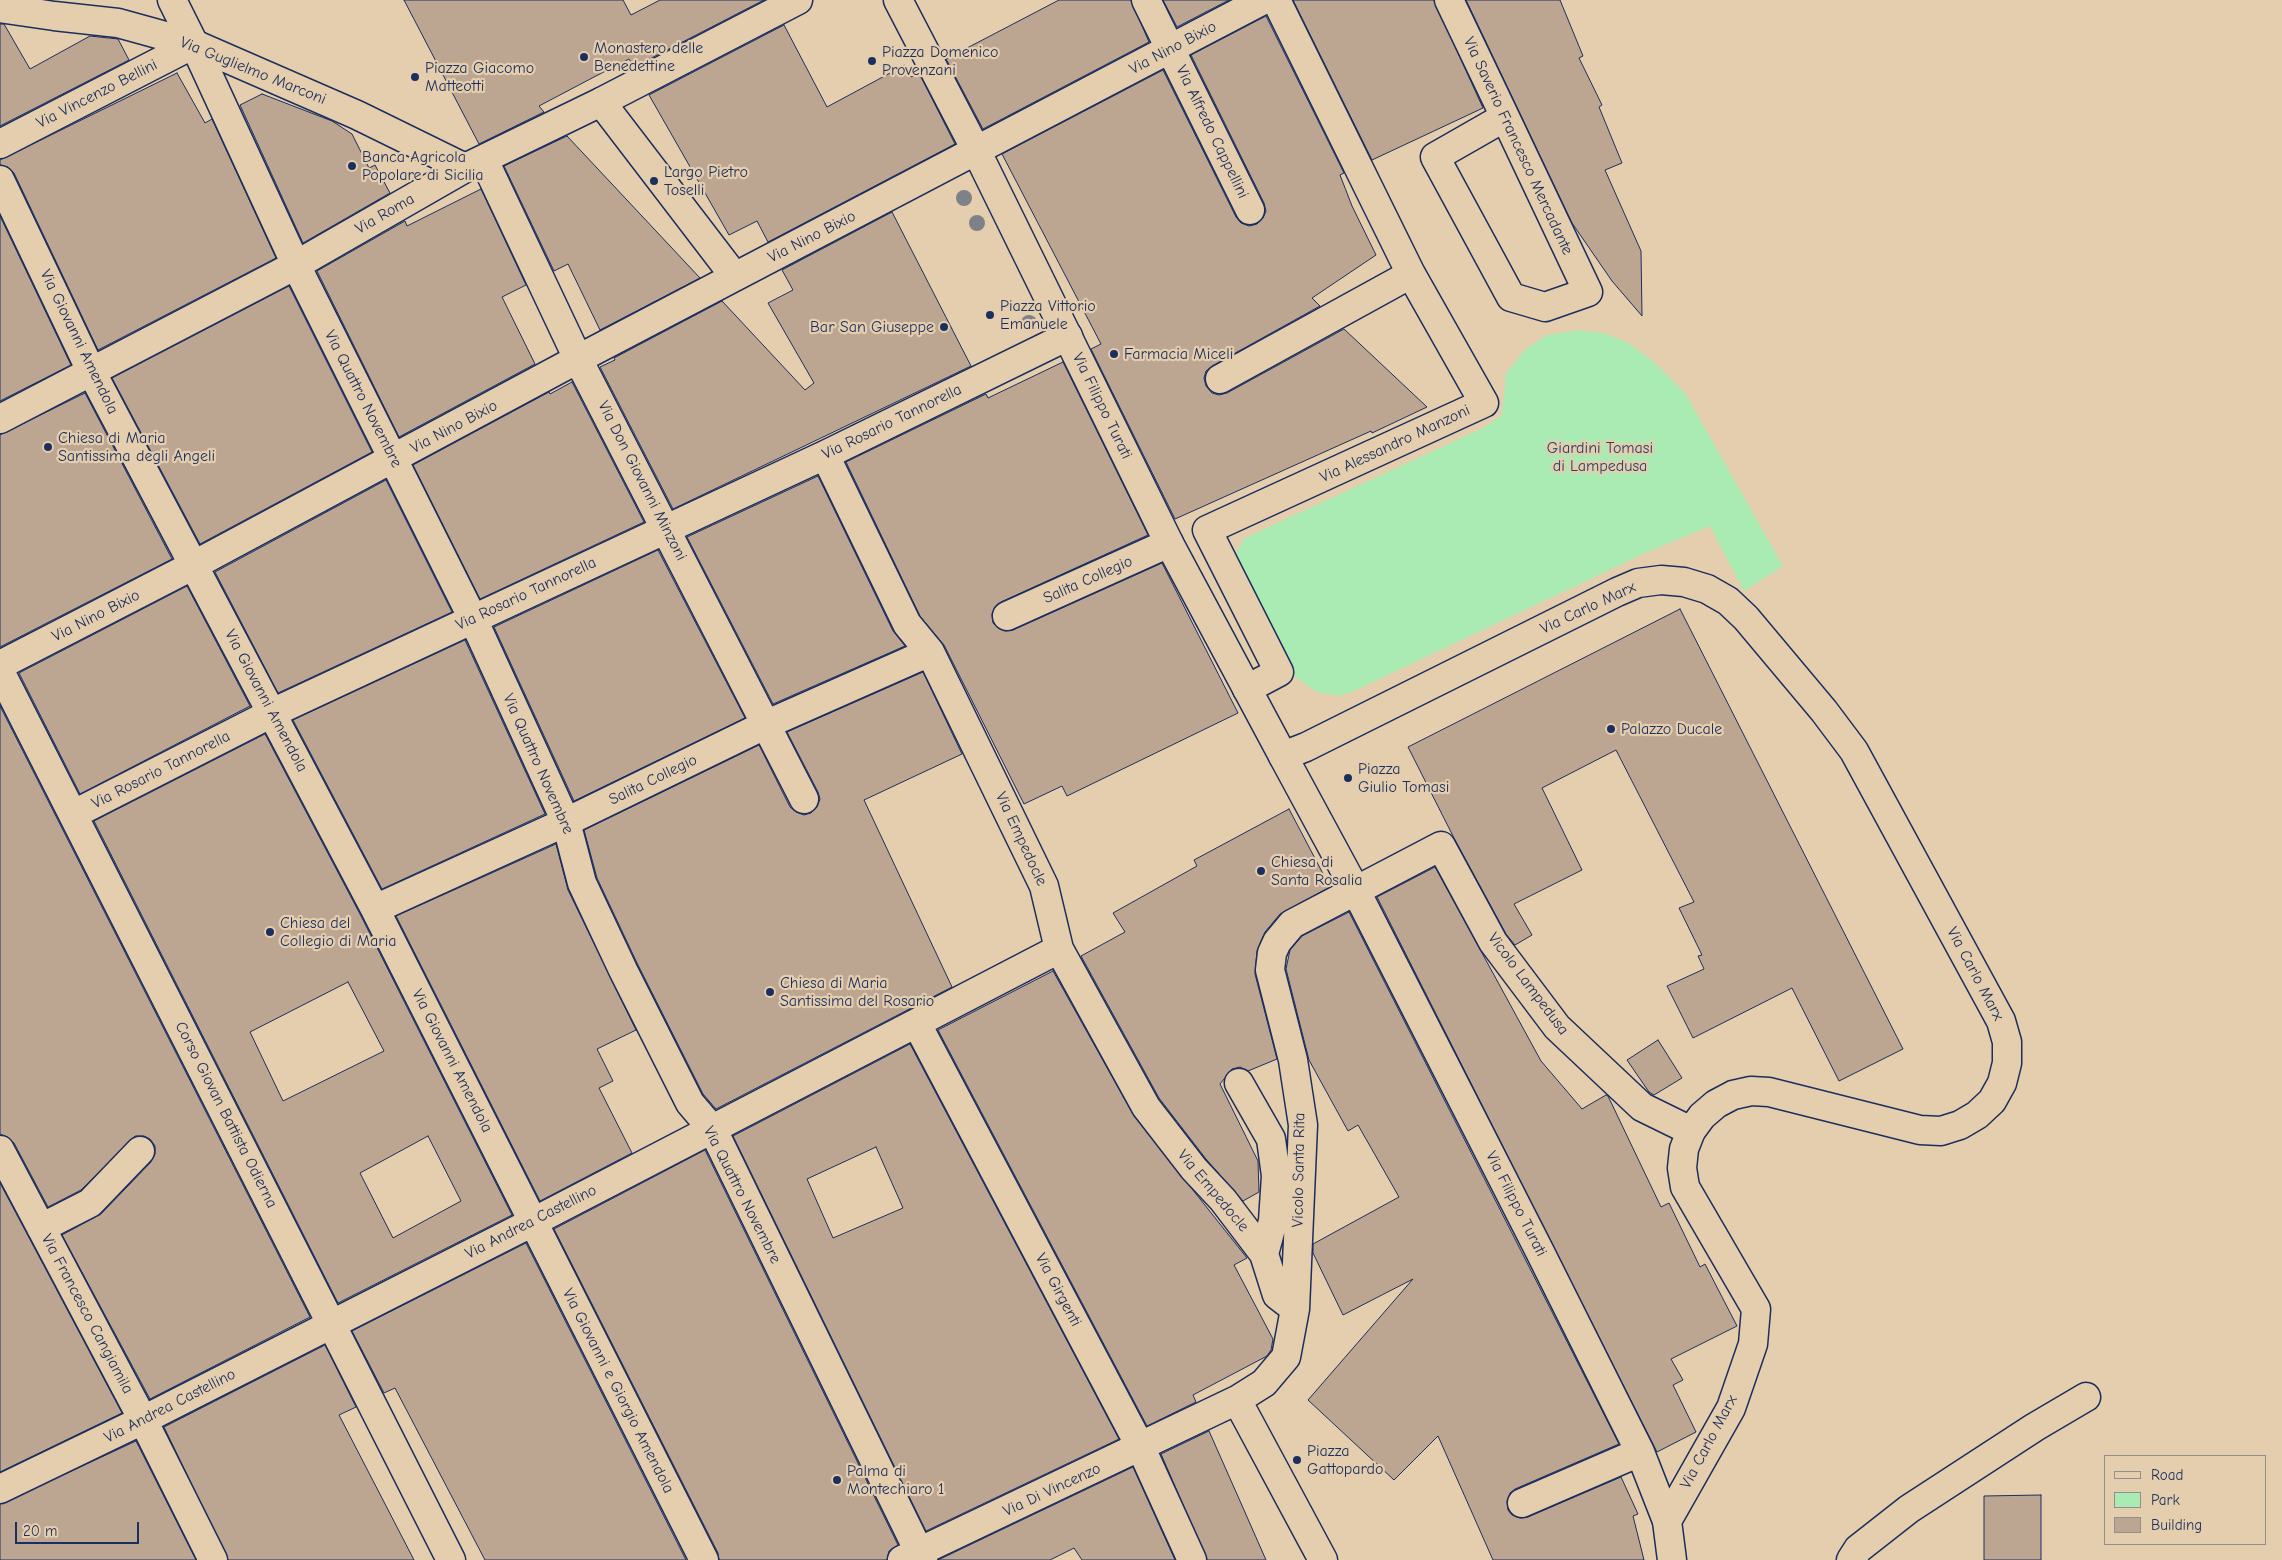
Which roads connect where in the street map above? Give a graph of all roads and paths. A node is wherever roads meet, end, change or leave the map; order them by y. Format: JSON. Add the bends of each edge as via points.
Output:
{"nodes":[{"id":1,"x":172,"y":0,"type":"edge"},
{"id":2,"x":798,"y":0,"type":"edge"},
{"id":3,"x":898,"y":0,"type":"edge"},
{"id":4,"x":1146,"y":0,"type":"edge"},
{"id":5,"x":1263,"y":0,"type":"edge"},
{"id":6,"x":1276,"y":0,"type":"edge"},
{"id":7,"x":1449,"y":0,"type":"edge"},
{"id":8,"x":0,"y":8,"type":"edge"},
{"id":9,"x":194,"y":44,"type":"junction"},
{"id":10,"x":1172,"y":48,"type":"junction"},
{"id":11,"x":601,"y":102,"type":"junction"},
{"id":12,"x":1505,"y":117,"type":"junction"},
{"id":13,"x":0,"y":144,"type":"edge"},
{"id":14,"x":977,"y":152,"type":"junction"},
{"id":15,"x":474,"y":164,"type":"junction"},
{"id":16,"x":0,"y":180,"type":"edge"},
{"id":17,"x":1250,"y":210,"type":"dead end"},
{"id":18,"x":296,"y":265,"type":"junction"},
{"id":19,"x":1411,"y":274,"type":"junction"},
{"id":20,"x":736,"y":277,"type":"junction"},
{"id":21,"x":1068,"y":336,"type":"junction"},
{"id":22,"x":578,"y":359,"type":"junction"},
{"id":23,"x":91,"y":371,"type":"junction"},
{"id":24,"x":1220,"y":379,"type":"dead end"},
{"id":25,"x":0,"y":420,"type":"edge"},
{"id":26,"x":825,"y":455,"type":"junction"},
{"id":27,"x":393,"y":460,"type":"junction"},
{"id":28,"x":667,"y":529,"type":"junction"},
{"id":29,"x":1170,"y":543,"type":"junction"},
{"id":30,"x":194,"y":565,"type":"junction"},
{"id":31,"x":1007,"y":616,"type":"dead end"},
{"id":32,"x":473,"y":619,"type":"junction"},
{"id":33,"x":930,"y":652,"type":"junction"},
{"id":34,"x":0,"y":665,"type":"edge"},
{"id":35,"x":0,"y":671,"type":"edge"},
{"id":36,"x":1246,"y":689,"type":"junction"},
{"id":37,"x":272,"y":713,"type":"junction"},
{"id":38,"x":765,"y":725,"type":"junction"},
{"id":39,"x":1283,"y":756,"type":"junction"},
{"id":40,"x":804,"y":799,"type":"dead end"},
{"id":41,"x":74,"y":814,"type":"junction"},
{"id":42,"x":566,"y":822,"type":"junction"},
{"id":43,"x":1441,"y":846,"type":"joint"},
{"id":44,"x":1356,"y":891,"type":"junction"},
{"id":45,"x":375,"y":909,"type":"junction"},
{"id":46,"x":1059,"y":949,"type":"junction"},
{"id":47,"x":917,"y":1024,"type":"junction"},
{"id":48,"x":1239,"y":1083,"type":"dead end"},
{"id":49,"x":713,"y":1130,"type":"junction"},
{"id":50,"x":1691,"y":1131,"type":"junction"},
{"id":51,"x":0,"y":1150,"type":"edge"},
{"id":52,"x":140,"y":1151,"type":"dead end"},
{"id":53,"x":532,"y":1222,"type":"junction"},
{"id":54,"x":41,"y":1228,"type":"junction"},
{"id":55,"x":1264,"y":1254,"type":"junction"},
{"id":56,"x":1295,"y":1309,"type":"junction"},
{"id":57,"x":332,"y":1323,"type":"junction"},
{"id":58,"x":1286,"y":1357,"type":"joint"},
{"id":59,"x":2086,"y":1397,"type":"dead end"},
{"id":60,"x":1237,"y":1400,"type":"junction"},
{"id":61,"x":143,"y":1420,"type":"junction"},
{"id":62,"x":1141,"y":1448,"type":"junction"},
{"id":63,"x":1640,"y":1452,"type":"junction"},
{"id":64,"x":0,"y":1489,"type":"edge"},
{"id":65,"x":1522,"y":1503,"type":"dead end"},
{"id":66,"x":1667,"y":1521,"type":"junction"},
{"id":67,"x":915,"y":1557,"type":"edge"},
{"id":68,"x":1322,"y":1558,"type":"edge"},
{"id":69,"x":213,"y":1560,"type":"edge"},
{"id":70,"x":451,"y":1560,"type":"edge"},
{"id":71,"x":704,"y":1560,"type":"edge"},
{"id":72,"x":1192,"y":1560,"type":"edge"},
{"id":73,"x":1672,"y":1560,"type":"edge"},
{"id":74,"x":1851,"y":1560,"type":"edge"}],
"edges":[{"from":1,"to":9,"type":"street","name":"Via Quattro Novembre"},
{"from":2,"to":11,"type":"street","name":"Via Roma"},
{"from":3,"to":14,"type":"street","name":"Via Filippo Turati"},
{"from":4,"to":10,"type":"street","name":"Via Alfredo Cappellini"},
{"from":5,"to":10,"type":"street","name":"Via Nino Bixio"},
{"from":6,"to":19,"type":"street","name":"Via Alessandro Manzoni"},
{"from":7,"to":12,"type":"street","name":"Via Saverio Francesco Mercadante"},
{"from":8,"to":9,"type":"street","name":"Via Guglielmo Marconi","via":[[118,23]]},
{"from":9,"to":13,"type":"street","name":"Via Vincenzo Bellini"},
{"from":9,"to":15,"type":"street","name":"Via Guglielmo Marconi"},
{"from":9,"to":18,"type":"street","name":"Via Quattro Novembre"},
{"from":10,"to":14,"type":"street","name":"Via Nino Bixio"},
{"from":10,"to":17,"type":"street","name":"Via Alfredo Cappellini"},
{"from":11,"to":15,"type":"street","name":"Via Roma"},
{"from":11,"to":20,"type":"street"},
{"from":12,"to":12,"type":"street","name":"Via Saverio Francesco Mercadante","via":[[1588,292],[1545,308],[1511,297],[1435,156]]},
{"from":14,"to":20,"type":"street","name":"Via Nino Bixio"},
{"from":14,"to":21,"type":"street","name":"Via Filippo Turati"},
{"from":15,"to":18,"type":"street","name":"Via Roma"},
{"from":15,"to":22,"type":"street","name":"Via Don Giovanni Minzoni"},
{"from":16,"to":23,"type":"street","name":"Via Giovanni Amendola"},
{"from":18,"to":23,"type":"street","name":"Via Roma"},
{"from":18,"to":27,"type":"street","name":"Via Quattro Novembre"},
{"from":19,"to":24,"type":"street"},
{"from":19,"to":36,"type":"street","name":"Via Alessandro Manzoni","via":[[1484,403],[1207,530],[1279,672]]},
{"from":20,"to":22,"type":"street","name":"Via Nino Bixio"},
{"from":21,"to":26,"type":"street","name":"Via Rosario Tannorella"},
{"from":21,"to":29,"type":"street","name":"Via Filippo Turati"},
{"from":22,"to":27,"type":"street","name":"Via Nino Bixio"},
{"from":22,"to":28,"type":"street","name":"Via Don Giovanni Minzoni"},
{"from":23,"to":25,"type":"street","name":"Via Roma"},
{"from":23,"to":30,"type":"street","name":"Via Giovanni Amendola"},
{"from":26,"to":28,"type":"street","name":"Via Rosario Tannorella"},
{"from":26,"to":33,"type":"street","name":"Via Empedocle","via":[[906,624]]},
{"from":27,"to":30,"type":"street","name":"Via Nino Bixio"},
{"from":27,"to":32,"type":"street","name":"Via Quattro Novembre"},
{"from":28,"to":32,"type":"street","name":"Via Rosario Tannorella"},
{"from":28,"to":38,"type":"street","name":"Via Don Giovanni Minzoni"},
{"from":29,"to":31,"type":"street","name":"Salita Collegio"},
{"from":29,"to":36,"type":"street","name":"Via Filippo Turati"},
{"from":30,"to":34,"type":"street","name":"Via Nino Bixio"},
{"from":30,"to":37,"type":"street","name":"Via Giovanni Amendola"},
{"from":32,"to":37,"type":"street","name":"Via Rosario Tannorella"},
{"from":32,"to":42,"type":"street","name":"Via Quattro Novembre"},
{"from":33,"to":38,"type":"street","name":"Salita Collegio"},
{"from":33,"to":46,"type":"street","name":"Via Empedocle","via":[[1044,886]]},
{"from":35,"to":41,"type":"street","name":"Corso Giovan Battista Odierna"},
{"from":36,"to":39,"type":"street","name":"Via Filippo Turati"},
{"from":37,"to":41,"type":"street","name":"Via Rosario Tannorella"},
{"from":37,"to":45,"type":"street","name":"Via Giovanni Amendola"},
{"from":38,"to":40,"type":"street","name":"Via Don Giovanni Minzoni"},
{"from":38,"to":42,"type":"street","name":"Salita Collegio"},
{"from":39,"to":44,"type":"street","name":"Via Filippo Turati"},
{"from":39,"to":50,"type":"street","name":"Via Carlo Marx","via":[[1638,584],[1661,580],[1684,582],[1707,589],[1728,601],[1824,711],[1854,752],[2001,1021],[2008,1063],[1992,1101],[1978,1115],[1960,1125],[1941,1130],[1920,1130],[1769,1092],[1751,1091],[1733,1095],[1716,1104]]},
{"from":41,"to":57,"type":"street","name":"Corso Giovan Battista Odierna"},
{"from":42,"to":45,"type":"street","name":"Salita Collegio"},
{"from":42,"to":49,"type":"street","name":"Via Quattro Novembre","via":[[582,883],[690,1104]]},
{"from":43,"to":44,"type":"street","name":"Vicolo Santa Rita"},
{"from":43,"to":50,"type":"street","name":"Vicolo Lampedusa","via":[[1493,942],[1557,1027],[1642,1107]]},
{"from":44,"to":56,"type":"street","name":"Vicolo Santa Rita","via":[[1292,924],[1272,954],[1273,987],[1293,1060],[1303,1125]]},
{"from":44,"to":63,"type":"street","name":"Via Filippo Turati"},
{"from":45,"to":53,"type":"street","name":"Via Giovanni Amendola"},
{"from":46,"to":47,"type":"street","name":"Via Andrea Castellino"},
{"from":46,"to":55,"type":"street","name":"Via Empedocle","via":[[1146,1108]]},
{"from":47,"to":49,"type":"street","name":"Via Andrea Castellino"},
{"from":47,"to":62,"type":"street","name":"Via Girgenti"},
{"from":48,"to":55,"type":"street","via":[[1271,1138],[1276,1176],[1273,1221]]},
{"from":49,"to":53,"type":"street","name":"Via Andrea Castellino"},
{"from":49,"to":67,"type":"street","name":"Via Quattro Novembre"},
{"from":50,"to":66,"type":"street","name":"Via Carlo Marx","via":[[1684,1149],[1685,1187],[1756,1309],[1753,1344],[1731,1408]]},
{"from":51,"to":54,"type":"street","name":"Via Francesco Cangiamila"},
{"from":52,"to":54,"type":"street","via":[[90,1203]]},
{"from":53,"to":57,"type":"street","name":"Via Andrea Castellino"},
{"from":53,"to":71,"type":"street","name":"Via Giovanni e Giorgio Amendola"},
{"from":54,"to":61,"type":"street","name":"Via Francesco Cangiamila"},
{"from":55,"to":56,"type":"street","name":"Via Empedocle","via":[[1277,1295]]},
{"from":56,"to":58,"type":"street","name":"Vicolo Santa Rita"},
{"from":57,"to":61,"type":"street","name":"Via Andrea Castellino"},
{"from":57,"to":70,"type":"street","name":"Corso Giovan Battista Odierna"},
{"from":58,"to":60,"type":"street","name":"Via Di Vincenzo","via":[[1264,1383]]},
{"from":59,"to":74,"type":"street","via":[[1909,1509],[1858,1549]]},
{"from":60,"to":62,"type":"street","name":"Via Di Vincenzo"},
{"from":60,"to":68,"type":"street"},
{"from":61,"to":64,"type":"street","name":"Via Andrea Castellino"},
{"from":61,"to":69,"type":"street","name":"Via Francesco Cangiamila"},
{"from":62,"to":67,"type":"street","name":"Via Di Vincenzo"},
{"from":62,"to":72,"type":"street","name":"Via Girgenti"},
{"from":63,"to":65,"type":"street"},
{"from":63,"to":66,"type":"street","name":"Via Filippo Turati"},
{"from":66,"to":73,"type":"street"}]}
